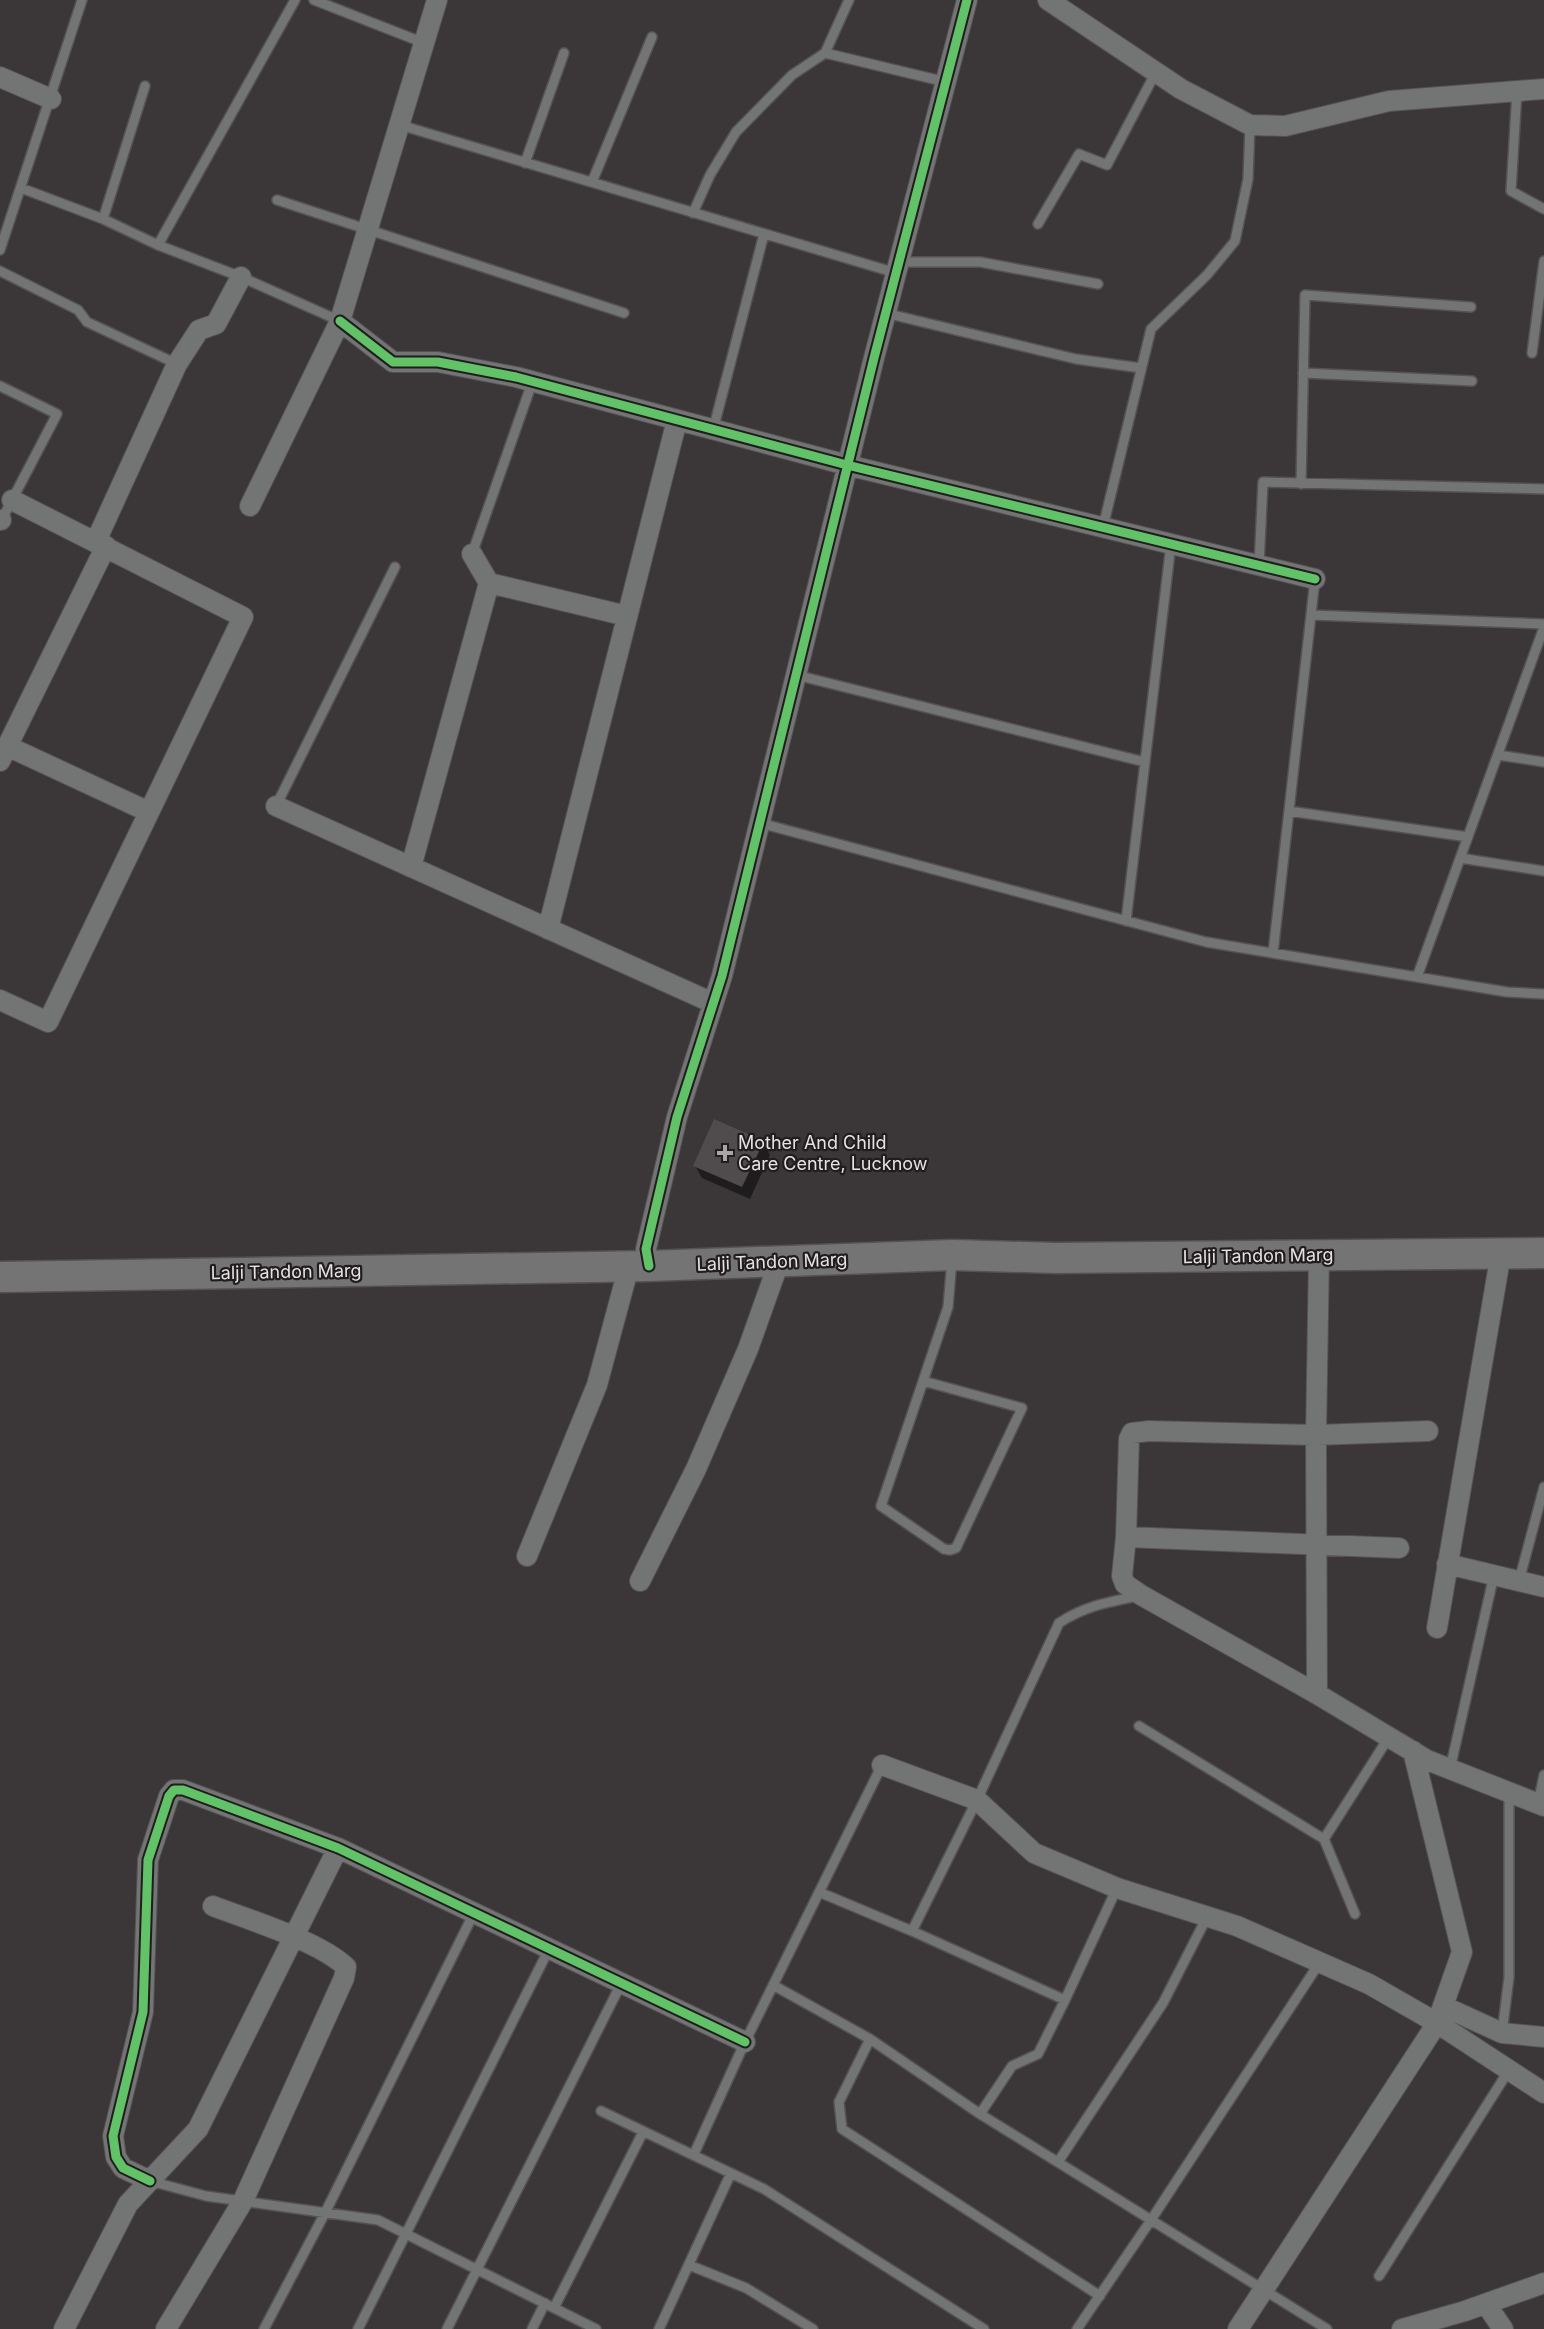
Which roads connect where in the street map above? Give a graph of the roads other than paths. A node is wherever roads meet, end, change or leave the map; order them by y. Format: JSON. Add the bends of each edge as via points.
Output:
{"nodes":[{"id":1,"x":82,"y":0,"type":"edge"},
{"id":2,"x":296,"y":0,"type":"edge"},
{"id":3,"x":314,"y":0,"type":"edge"},
{"id":4,"x":437,"y":0,"type":"edge"},
{"id":5,"x":849,"y":0,"type":"edge"},
{"id":6,"x":967,"y":0,"type":"edge"},
{"id":7,"x":1049,"y":0,"type":"edge"},
{"id":8,"x":652,"y":37,"type":"dead end"},
{"id":9,"x":424,"y":43,"type":"junction"},
{"id":10,"x":564,"y":53,"type":"dead end"},
{"id":11,"x":825,"y":53,"type":"junction"},
{"id":12,"x":1156,"y":72,"type":"junction"},
{"id":13,"x":0,"y":77,"type":"edge"},
{"id":14,"x":946,"y":82,"type":"junction"},
{"id":15,"x":145,"y":86,"type":"dead end"},
{"id":16,"x":1544,"y":89,"type":"edge"},
{"id":17,"x":1517,"y":91,"type":"junction"},
{"id":18,"x":51,"y":99,"type":"junction"},
{"id":19,"x":400,"y":125,"type":"junction"},
{"id":20,"x":1250,"y":125,"type":"junction"},
{"id":21,"x":525,"y":163,"type":"junction"},
{"id":22,"x":592,"y":182,"type":"junction"},
{"id":23,"x":21,"y":188,"type":"junction"},
{"id":24,"x":277,"y":200,"type":"dead end"},
{"id":25,"x":1544,"y":209,"type":"edge"},
{"id":26,"x":693,"y":213,"type":"junction"},
{"id":27,"x":103,"y":219,"type":"junction"},
{"id":28,"x":1038,"y":224,"type":"dead end"},
{"id":29,"x":368,"y":230,"type":"junction"},
{"id":30,"x":764,"y":234,"type":"junction"},
{"id":31,"x":158,"y":245,"type":"junction"},
{"id":32,"x":0,"y":250,"type":"edge"},
{"id":33,"x":1544,"y":261,"type":"edge"},
{"id":34,"x":897,"y":268,"type":"junction"},
{"id":35,"x":0,"y":271,"type":"edge"},
{"id":36,"x":241,"y":277,"type":"junction"},
{"id":37,"x":1098,"y":284,"type":"dead end"},
{"id":38,"x":1472,"y":307,"type":"dead end"},
{"id":39,"x":885,"y":313,"type":"junction"},
{"id":40,"x":624,"y":314,"type":"dead end"},
{"id":41,"x":340,"y":321,"type":"junction"},
{"id":42,"x":1532,"y":353,"type":"dead end"},
{"id":43,"x":177,"y":364,"type":"junction"},
{"id":44,"x":1141,"y":368,"type":"junction"},
{"id":45,"x":1303,"y":373,"type":"junction"},
{"id":46,"x":1472,"y":381,"type":"dead end"},
{"id":47,"x":532,"y":383,"type":"junction"},
{"id":48,"x":0,"y":386,"type":"edge"},
{"id":49,"x":677,"y":420,"type":"junction"},
{"id":50,"x":713,"y":430,"type":"junction"},
{"id":51,"x":848,"y":465,"type":"junction"},
{"id":52,"x":1300,"y":484,"type":"junction"},
{"id":53,"x":1544,"y":489,"type":"edge"},
{"id":54,"x":12,"y":500,"type":"junction"},
{"id":55,"x":250,"y":506,"type":"dead end"},
{"id":56,"x":0,"y":521,"type":"edge"},
{"id":57,"x":1102,"y":527,"type":"junction"},
{"id":58,"x":101,"y":544,"type":"junction"},
{"id":59,"x":1170,"y":544,"type":"junction"},
{"id":60,"x":472,"y":554,"type":"joint"},
{"id":61,"x":1259,"y":565,"type":"junction"},
{"id":62,"x":395,"y":567,"type":"dead end"},
{"id":63,"x":1315,"y":579,"type":"joint"},
{"id":64,"x":489,"y":583,"type":"junction"},
{"id":65,"x":1311,"y":615,"type":"junction"},
{"id":66,"x":627,"y":616,"type":"junction"},
{"id":67,"x":1544,"y":625,"type":"edge"},
{"id":68,"x":796,"y":675,"type":"junction"},
{"id":69,"x":4,"y":754,"type":"edge"},
{"id":70,"x":1498,"y":755,"type":"junction"},
{"id":71,"x":1145,"y":762,"type":"junction"},
{"id":72,"x":1544,"y":762,"type":"edge"},
{"id":73,"x":276,"y":806,"type":"joint"},
{"id":74,"x":149,"y":812,"type":"junction"},
{"id":75,"x":1289,"y":812,"type":"junction"},
{"id":76,"x":759,"y":823,"type":"junction"},
{"id":77,"x":1468,"y":837,"type":"junction"},
{"id":78,"x":1460,"y":858,"type":"junction"},
{"id":79,"x":411,"y":867,"type":"junction"},
{"id":80,"x":1544,"y":871,"type":"edge"},
{"id":81,"x":1126,"y":921,"type":"junction"},
{"id":82,"x":548,"y":929,"type":"junction"},
{"id":83,"x":1274,"y":953,"type":"junction"},
{"id":84,"x":1417,"y":977,"type":"junction"},
{"id":85,"x":1544,"y":994,"type":"edge"},
{"id":86,"x":0,"y":1000,"type":"edge"},
{"id":87,"x":713,"y":1003,"type":"junction"},
{"id":88,"x":1544,"y":1239,"type":"edge"},
{"id":89,"x":1460,"y":1247,"type":"junction"},
{"id":90,"x":951,"y":1249,"type":"junction"},
{"id":91,"x":1501,"y":1253,"type":"junction"},
{"id":92,"x":1544,"y":1253,"type":"edge"},
{"id":93,"x":1319,"y":1256,"type":"junction"},
{"id":94,"x":642,"y":1260,"type":"junction"},
{"id":95,"x":0,"y":1261,"type":"edge"},
{"id":96,"x":778,"y":1262,"type":"junction"},
{"id":97,"x":184,"y":1266,"type":"junction"},
{"id":98,"x":0,"y":1277,"type":"edge"},
{"id":99,"x":923,"y":1381,"type":"junction"},
{"id":100,"x":1428,"y":1431,"type":"dead end"},
{"id":101,"x":1316,"y":1435,"type":"junction"},
{"id":102,"x":1544,"y":1487,"type":"edge"},
{"id":103,"x":1126,"y":1537,"type":"junction"},
{"id":104,"x":1316,"y":1546,"type":"junction"},
{"id":105,"x":1399,"y":1548,"type":"dead end"},
{"id":106,"x":526,"y":1556,"type":"dead end"},
{"id":107,"x":1447,"y":1564,"type":"junction"},
{"id":108,"x":1494,"y":1575,"type":"junction"},
{"id":109,"x":640,"y":1581,"type":"dead end"},
{"id":110,"x":1519,"y":1581,"type":"junction"},
{"id":111,"x":1544,"y":1587,"type":"edge"},
{"id":112,"x":1141,"y":1595,"type":"junction"},
{"id":113,"x":1437,"y":1628,"type":"dead end"},
{"id":114,"x":1317,"y":1694,"type":"junction"},
{"id":115,"x":1139,"y":1726,"type":"dead end"},
{"id":116,"x":1389,"y":1737,"type":"junction"},
{"id":117,"x":1413,"y":1751,"type":"junction"},
{"id":118,"x":882,"y":1765,"type":"joint"},
{"id":119,"x":1450,"y":1769,"type":"junction"},
{"id":120,"x":1544,"y":1775,"type":"edge"},
{"id":121,"x":1509,"y":1792,"type":"junction"},
{"id":122,"x":977,"y":1800,"type":"junction"},
{"id":123,"x":1541,"y":1805,"type":"edge"},
{"id":124,"x":1324,"y":1839,"type":"junction"},
{"id":125,"x":338,"y":1848,"type":"junction"},
{"id":126,"x":1117,"y":1888,"type":"junction"},
{"id":127,"x":819,"y":1892,"type":"junction"},
{"id":128,"x":213,"y":1906,"type":"dead end"},
{"id":129,"x":474,"y":1913,"type":"junction"},
{"id":130,"x":1355,"y":1914,"type":"dead end"},
{"id":131,"x":1207,"y":1917,"type":"junction"},
{"id":132,"x":912,"y":1931,"type":"junction"},
{"id":133,"x":293,"y":1937,"type":"junction"},
{"id":134,"x":549,"y":1949,"type":"junction"},
{"id":135,"x":1320,"y":1962,"type":"junction"},
{"id":136,"x":621,"y":1984,"type":"junction"},
{"id":137,"x":773,"y":1985,"type":"junction"},
{"id":138,"x":1065,"y":2000,"type":"junction"},
{"id":139,"x":1440,"y":2015,"type":"junction"},
{"id":140,"x":1502,"y":2033,"type":"junction"},
{"id":141,"x":1544,"y":2037,"type":"edge"},
{"id":142,"x":870,"y":2039,"type":"junction"},
{"id":143,"x":745,"y":2042,"type":"junction"},
{"id":144,"x":1509,"y":2070,"type":"junction"},
{"id":145,"x":1544,"y":2093,"type":"edge"},
{"id":146,"x":601,"y":2111,"type":"dead end"},
{"id":147,"x":980,"y":2114,"type":"junction"},
{"id":148,"x":643,"y":2133,"type":"junction"},
{"id":149,"x":694,"y":2154,"type":"junction"},
{"id":150,"x":1058,"y":2162,"type":"junction"},
{"id":151,"x":731,"y":2173,"type":"junction"},
{"id":152,"x":150,"y":2181,"type":"junction"},
{"id":153,"x":243,"y":2201,"type":"junction"},
{"id":154,"x":325,"y":2213,"type":"junction"},
{"id":155,"x":1151,"y":2220,"type":"junction"},
{"id":156,"x":407,"y":2235,"type":"junction"},
{"id":157,"x":689,"y":2265,"type":"junction"},
{"id":158,"x":478,"y":2270,"type":"junction"},
{"id":159,"x":1378,"y":2276,"type":"dead end"},
{"id":160,"x":1544,"y":2283,"type":"edge"},
{"id":161,"x":1264,"y":2290,"type":"junction"},
{"id":162,"x":1100,"y":2296,"type":"junction"},
{"id":163,"x":545,"y":2303,"type":"junction"},
{"id":164,"x":1486,"y":2304,"type":"junction"},
{"id":165,"x":554,"y":2308,"type":"junction"},
{"id":166,"x":64,"y":2329,"type":"edge"},
{"id":167,"x":166,"y":2329,"type":"edge"},
{"id":168,"x":264,"y":2329,"type":"edge"},
{"id":169,"x":358,"y":2329,"type":"edge"},
{"id":170,"x":447,"y":2329,"type":"edge"},
{"id":171,"x":532,"y":2329,"type":"edge"},
{"id":172,"x":596,"y":2329,"type":"edge"},
{"id":173,"x":659,"y":2329,"type":"edge"},
{"id":174,"x":813,"y":2329,"type":"edge"},
{"id":175,"x":984,"y":2329,"type":"edge"},
{"id":176,"x":1077,"y":2329,"type":"edge"},
{"id":177,"x":1238,"y":2329,"type":"edge"},
{"id":178,"x":1327,"y":2329,"type":"edge"},
{"id":179,"x":1402,"y":2329,"type":"edge"},
{"id":180,"x":1503,"y":2329,"type":"edge"}],
"edges":[{"from":1,"to":18,"type":"lane"},
{"from":2,"to":31,"type":"lane"},
{"from":3,"to":9,"type":"lane"},
{"from":4,"to":9,"type":"street"},
{"from":5,"to":11,"type":"lane"},
{"from":6,"to":14,"type":"street"},
{"from":7,"to":12,"type":"street"},
{"from":8,"to":22,"type":"lane"},
{"from":9,"to":19,"type":"street"},
{"from":10,"to":21,"type":"lane"},
{"from":11,"to":14,"type":"lane"},
{"from":11,"to":26,"type":"lane","via":[[792,75],[736,132]]},
{"from":12,"to":20,"type":"street"},
{"from":12,"to":28,"type":"lane","via":[[1107,165],[1079,154]]},
{"from":13,"to":18,"type":"street"},
{"from":14,"to":34,"type":"street"},
{"from":15,"to":27,"type":"lane"},
{"from":16,"to":17,"type":"street"},
{"from":17,"to":20,"type":"street","via":[[1389,101],[1285,126]]},
{"from":17,"to":25,"type":"lane","via":[[1511,191]]},
{"from":18,"to":23,"type":"lane"},
{"from":19,"to":21,"type":"lane"},
{"from":19,"to":29,"type":"street"},
{"from":20,"to":44,"type":"lane","via":[[1248,179],[1235,241],[1207,275],[1150,330]]},
{"from":21,"to":22,"type":"lane"},
{"from":22,"to":26,"type":"lane"},
{"from":23,"to":27,"type":"lane"},
{"from":23,"to":32,"type":"lane"},
{"from":24,"to":29,"type":"lane"},
{"from":26,"to":30,"type":"lane"},
{"from":27,"to":31,"type":"lane"},
{"from":29,"to":40,"type":"lane"},
{"from":29,"to":41,"type":"street"},
{"from":30,"to":34,"type":"lane"},
{"from":30,"to":50,"type":"lane"},
{"from":31,"to":36,"type":"lane"},
{"from":33,"to":42,"type":"lane"},
{"from":34,"to":37,"type":"lane","via":[[980,262]]},
{"from":34,"to":39,"type":"street"},
{"from":35,"to":43,"type":"lane","via":[[78,310],[87,322]]},
{"from":36,"to":41,"type":"lane"},
{"from":36,"to":43,"type":"street","via":[[216,324],[199,330]]},
{"from":38,"to":45,"type":"lane","via":[[1305,295]]},
{"from":39,"to":44,"type":"lane","via":[[1076,359]]},
{"from":39,"to":51,"type":"street"},
{"from":41,"to":47,"type":"street","via":[[393,362],[438,362]]},
{"from":41,"to":55,"type":"street"},
{"from":43,"to":58,"type":"street"},
{"from":44,"to":57,"type":"lane"},
{"from":45,"to":46,"type":"lane"},
{"from":45,"to":52,"type":"lane"},
{"from":47,"to":49,"type":"street"},
{"from":47,"to":60,"type":"lane"},
{"from":48,"to":54,"type":"lane","via":[[57,414]]},
{"from":49,"to":50,"type":"street"},
{"from":49,"to":66,"type":"street"},
{"from":50,"to":51,"type":"street"},
{"from":51,"to":57,"type":"street"},
{"from":51,"to":68,"type":"street"},
{"from":52,"to":53,"type":"lane"},
{"from":52,"to":61,"type":"lane","via":[[1263,483]]},
{"from":54,"to":56,"type":"lane"},
{"from":54,"to":58,"type":"street"},
{"from":57,"to":59,"type":"street"},
{"from":58,"to":69,"type":"street"},
{"from":58,"to":74,"type":"street","via":[[243,617]]},
{"from":59,"to":61,"type":"street"},
{"from":59,"to":71,"type":"lane"},
{"from":60,"to":64,"type":"street"},
{"from":61,"to":63,"type":"street"},
{"from":62,"to":73,"type":"lane"},
{"from":63,"to":65,"type":"lane"},
{"from":64,"to":66,"type":"street"},
{"from":64,"to":79,"type":"street"},
{"from":65,"to":67,"type":"lane"},
{"from":65,"to":75,"type":"lane"},
{"from":66,"to":82,"type":"street"},
{"from":67,"to":70,"type":"lane"},
{"from":68,"to":71,"type":"lane"},
{"from":68,"to":76,"type":"street"},
{"from":69,"to":74,"type":"street"},
{"from":70,"to":72,"type":"lane"},
{"from":70,"to":77,"type":"lane"},
{"from":71,"to":81,"type":"lane"},
{"from":73,"to":79,"type":"street"},
{"from":74,"to":86,"type":"street","via":[[48,1022]]},
{"from":75,"to":77,"type":"lane"},
{"from":75,"to":83,"type":"lane"},
{"from":76,"to":81,"type":"lane"},
{"from":76,"to":87,"type":"street"},
{"from":77,"to":78,"type":"lane"},
{"from":78,"to":80,"type":"lane"},
{"from":78,"to":84,"type":"lane"},
{"from":79,"to":82,"type":"street"},
{"from":81,"to":83,"type":"lane","via":[[1206,942]]},
{"from":82,"to":87,"type":"street"},
{"from":83,"to":84,"type":"lane"},
{"from":84,"to":85,"type":"lane"},
{"from":87,"to":94,"type":"street","via":[[677,1117]]},
{"from":88,"to":89,"type":"main road","name":"Lalji Tandon Marg"},
{"from":89,"to":90,"type":"main road","name":"Lalji Tandon Marg"},
{"from":89,"to":91,"type":"main road","name":"Lalji Tandon Marg"},
{"from":89,"to":93,"type":"main road","name":"Lalji Tandon Marg"},
{"from":90,"to":93,"type":"main road","name":"Lalji Tandon Marg","via":[[1056,1258]]},
{"from":90,"to":94,"type":"main road","name":"Lalji Tandon Marg"},
{"from":90,"to":96,"type":"main road","name":"Lalji Tandon Marg"},
{"from":90,"to":99,"type":"lane","via":[[948,1307]]},
{"from":91,"to":92,"type":"main road","name":"Lalji Tandon Marg"},
{"from":91,"to":107,"type":"street"},
{"from":93,"to":101,"type":"street"},
{"from":94,"to":96,"type":"main road","name":"Lalji Tandon Marg"},
{"from":94,"to":97,"type":"main road","name":"Lalji Tandon Marg"},
{"from":94,"to":106,"type":"street","via":[[597,1384]]},
{"from":95,"to":97,"type":"main road","name":"Lalji Tandon Marg"},
{"from":96,"to":109,"type":"street","via":[[743,1360],[696,1469]]},
{"from":97,"to":98,"type":"main road","name":"Lalji Tandon Marg"},
{"from":99,"to":99,"type":"lane","via":[[881,1506],[950,1550],[956,1548],[1022,1408]]},
{"from":100,"to":101,"type":"street"},
{"from":101,"to":103,"type":"street","via":[[1132,1433]]},
{"from":101,"to":104,"type":"street"},
{"from":102,"to":110,"type":"lane"},
{"from":103,"to":104,"type":"street"},
{"from":103,"to":112,"type":"street","via":[[1122,1576],[1125,1584]]},
{"from":104,"to":105,"type":"street"},
{"from":104,"to":114,"type":"street"},
{"from":107,"to":108,"type":"street"},
{"from":107,"to":113,"type":"street"},
{"from":108,"to":110,"type":"street"},
{"from":108,"to":119,"type":"lane"},
{"from":110,"to":111,"type":"street"},
{"from":112,"to":114,"type":"street"},
{"from":112,"to":122,"type":"lane","via":[[1098,1604],[1059,1623]]},
{"from":114,"to":116,"type":"street"},
{"from":115,"to":124,"type":"lane"},
{"from":116,"to":117,"type":"street"},
{"from":116,"to":124,"type":"lane"},
{"from":117,"to":119,"type":"street"},
{"from":117,"to":139,"type":"street","via":[[1462,1952]]},
{"from":118,"to":122,"type":"street"},
{"from":118,"to":127,"type":"lane"},
{"from":119,"to":121,"type":"street"},
{"from":120,"to":123,"type":"lane"},
{"from":121,"to":123,"type":"street"},
{"from":121,"to":140,"type":"lane","via":[[1509,1977]]},
{"from":122,"to":126,"type":"street","via":[[1034,1852]]},
{"from":122,"to":132,"type":"lane"},
{"from":124,"to":130,"type":"lane"},
{"from":125,"to":129,"type":"street"},
{"from":125,"to":133,"type":"street"},
{"from":125,"to":152,"type":"street","via":[[183,1790],[174,1790],[170,1796],[148,1860],[143,2012],[113,2136],[116,2157],[123,2168]]},
{"from":126,"to":131,"type":"street"},
{"from":126,"to":138,"type":"lane"},
{"from":127,"to":132,"type":"lane"},
{"from":127,"to":137,"type":"lane"},
{"from":128,"to":133,"type":"street"},
{"from":129,"to":134,"type":"street"},
{"from":129,"to":154,"type":"lane"},
{"from":131,"to":135,"type":"street"},
{"from":131,"to":150,"type":"lane","via":[[1163,2004]]},
{"from":132,"to":138,"type":"lane"},
{"from":133,"to":152,"type":"street","via":[[198,2129]]},
{"from":133,"to":153,"type":"street","via":[[339,1960],[346,1967],[344,1978]]},
{"from":134,"to":136,"type":"street"},
{"from":134,"to":156,"type":"lane"},
{"from":135,"to":139,"type":"street"},
{"from":135,"to":155,"type":"lane"},
{"from":136,"to":143,"type":"street"},
{"from":136,"to":158,"type":"lane"},
{"from":137,"to":142,"type":"lane"},
{"from":137,"to":143,"type":"lane"},
{"from":138,"to":147,"type":"lane","via":[[1038,2054],[1012,2066]]},
{"from":139,"to":140,"type":"street"},
{"from":139,"to":144,"type":"street"},
{"from":139,"to":161,"type":"street"},
{"from":140,"to":141,"type":"street"},
{"from":142,"to":147,"type":"lane"},
{"from":142,"to":162,"type":"lane","via":[[839,2102],[842,2129]]},
{"from":143,"to":149,"type":"lane"},
{"from":144,"to":145,"type":"street"},
{"from":144,"to":159,"type":"lane"},
{"from":146,"to":148,"type":"lane"},
{"from":147,"to":150,"type":"lane"},
{"from":148,"to":149,"type":"lane"},
{"from":148,"to":165,"type":"lane"},
{"from":149,"to":151,"type":"lane"},
{"from":150,"to":155,"type":"lane"},
{"from":151,"to":157,"type":"lane"},
{"from":151,"to":175,"type":"lane","via":[[764,2189]]},
{"from":152,"to":153,"type":"lane"},
{"from":152,"to":166,"type":"street","via":[[128,2205]]},
{"from":153,"to":154,"type":"lane"},
{"from":153,"to":167,"type":"street"},
{"from":154,"to":156,"type":"lane","via":[[378,2220]]},
{"from":154,"to":168,"type":"lane"},
{"from":155,"to":161,"type":"lane"},
{"from":155,"to":162,"type":"lane"},
{"from":156,"to":158,"type":"lane"},
{"from":156,"to":169,"type":"lane"},
{"from":157,"to":173,"type":"lane"},
{"from":157,"to":174,"type":"lane","via":[[746,2288]]},
{"from":158,"to":163,"type":"lane"},
{"from":158,"to":170,"type":"lane"},
{"from":160,"to":164,"type":"street"},
{"from":161,"to":177,"type":"street"},
{"from":161,"to":178,"type":"lane"},
{"from":162,"to":176,"type":"lane"},
{"from":163,"to":165,"type":"lane"},
{"from":163,"to":171,"type":"lane"},
{"from":164,"to":179,"type":"street"},
{"from":164,"to":180,"type":"street"},
{"from":165,"to":172,"type":"lane"}]}
